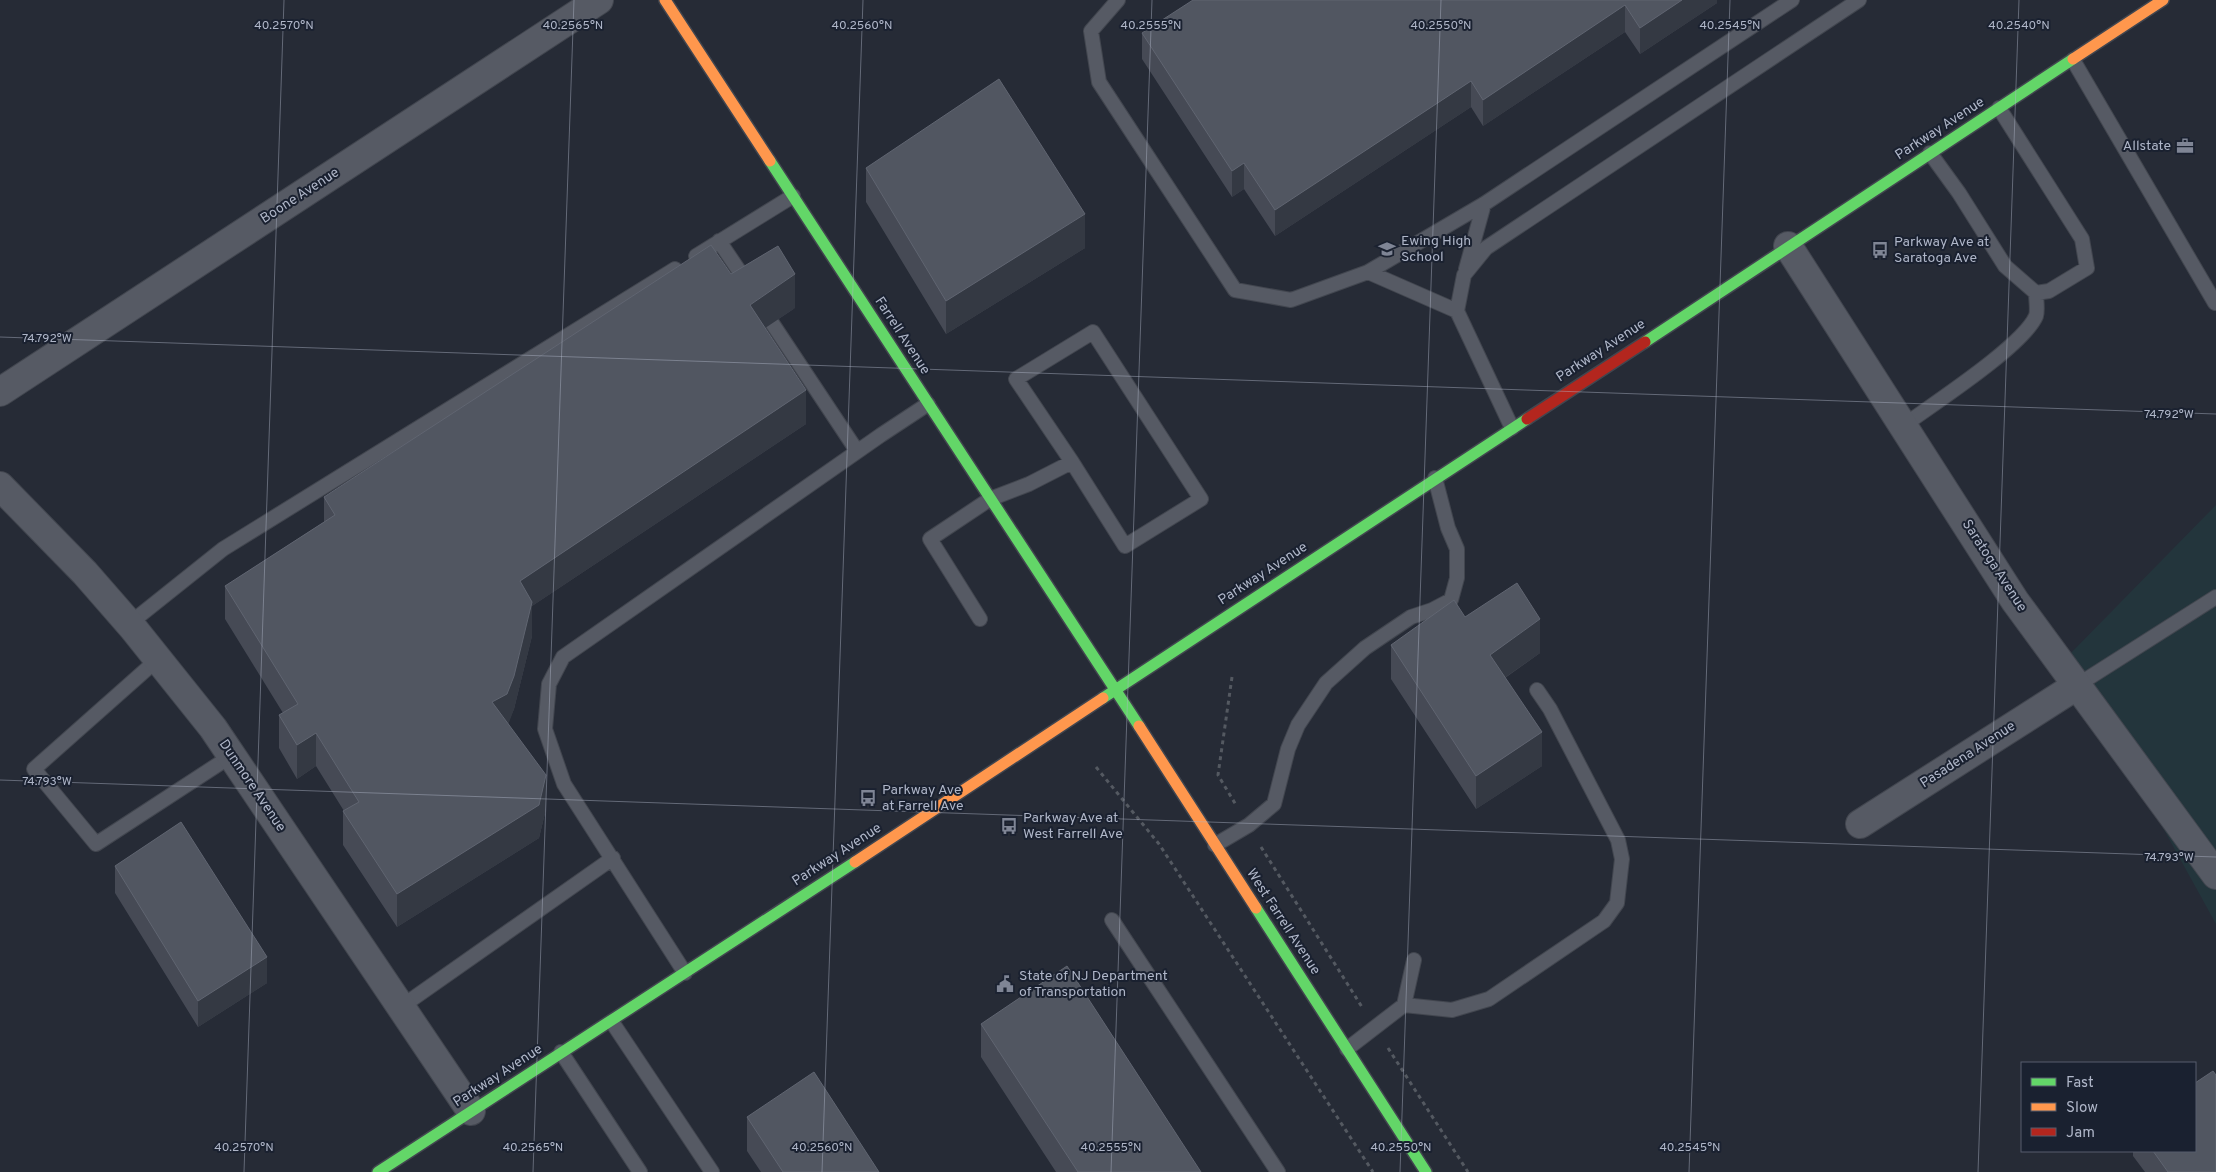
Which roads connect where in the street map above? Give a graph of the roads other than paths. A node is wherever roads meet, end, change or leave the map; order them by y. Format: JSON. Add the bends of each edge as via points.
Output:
{"nodes":[{"id":1,"x":599,"y":0,"type":"edge"},
{"id":2,"x":665,"y":0,"type":"edge"},
{"id":3,"x":1118,"y":0,"type":"edge"},
{"id":4,"x":1792,"y":0,"type":"edge"},
{"id":5,"x":1859,"y":0,"type":"edge"},
{"id":6,"x":2164,"y":0,"type":"edge"},
{"id":7,"x":2073,"y":60,"type":"junction"},
{"id":8,"x":1999,"y":108,"type":"junction"},
{"id":9,"x":1930,"y":154,"type":"junction"},
{"id":10,"x":793,"y":196,"type":"junction"},
{"id":11,"x":1484,"y":204,"type":"junction"},
{"id":12,"x":719,"y":241,"type":"junction"},
{"id":13,"x":1788,"y":246,"type":"junction"},
{"id":14,"x":1368,"y":272,"type":"junction"},
{"id":15,"x":1464,"y":274,"type":"junction"},
{"id":16,"x":2036,"y":293,"type":"junction"},
{"id":17,"x":755,"y":294,"type":"edge"},
{"id":18,"x":2215,"y":303,"type":"dead end"},
{"id":19,"x":1457,"y":311,"type":"junction"},
{"id":20,"x":772,"y":323,"type":"edge"},
{"id":21,"x":0,"y":392,"type":"edge"},
{"id":22,"x":928,"y":404,"type":"junction"},
{"id":23,"x":1903,"y":426,"type":"junction"},
{"id":24,"x":1512,"y":428,"type":"junction"},
{"id":25,"x":857,"y":451,"type":"junction"},
{"id":26,"x":1072,"y":462,"type":"junction"},
{"id":27,"x":1435,"y":478,"type":"junction"},
{"id":28,"x":0,"y":486,"type":"edge"},
{"id":29,"x":990,"y":499,"type":"junction"},
{"id":30,"x":2216,"y":597,"type":"edge"},
{"id":31,"x":980,"y":619,"type":"dead end"},
{"id":32,"x":129,"y":624,"type":"junction"},
{"id":33,"x":158,"y":659,"type":"junction"},
{"id":34,"x":2076,"y":686,"type":"junction"},
{"id":35,"x":1114,"y":689,"type":"junction"},
{"id":36,"x":1537,"y":690,"type":"dead end"},
{"id":37,"x":232,"y":756,"type":"junction"},
{"id":38,"x":1860,"y":824,"type":"dead end"},
{"id":39,"x":1216,"y":845,"type":"junction"},
{"id":40,"x":613,"y":858,"type":"junction"},
{"id":41,"x":2216,"y":875,"type":"edge"},
{"id":42,"x":1112,"y":920,"type":"dead end"},
{"id":43,"x":1414,"y":960,"type":"dead end"},
{"id":44,"x":685,"y":973,"type":"junction"},
{"id":45,"x":1404,"y":1005,"type":"junction"},
{"id":46,"x":401,"y":1007,"type":"junction"},
{"id":47,"x":612,"y":1022,"type":"junction"},
{"id":48,"x":1347,"y":1048,"type":"junction"},
{"id":49,"x":561,"y":1052,"type":"junction"},
{"id":50,"x":471,"y":1111,"type":"junction"},
{"id":51,"x":378,"y":1172,"type":"edge"},
{"id":52,"x":640,"y":1172,"type":"edge"},
{"id":53,"x":712,"y":1172,"type":"edge"},
{"id":54,"x":1278,"y":1172,"type":"edge"},
{"id":55,"x":1426,"y":1172,"type":"edge"}],
"edges":[{"from":1,"to":21,"type":"street","name":"Boone Avenue"},
{"from":2,"to":10,"type":"main road","name":"Farrell Avenue"},
{"from":3,"to":14,"type":"lane","via":[[1091,31],[1099,82],[1235,290],[1291,300]]},
{"from":4,"to":11,"type":"lane"},
{"from":5,"to":15,"type":"lane","via":[[1486,248]]},
{"from":6,"to":7,"type":"main road","name":"Parkway Avenue"},
{"from":7,"to":8,"type":"main road","name":"Parkway Avenue"},
{"from":7,"to":18,"type":"lane"},
{"from":8,"to":9,"type":"main road","name":"Parkway Avenue"},
{"from":8,"to":16,"type":"lane","via":[[2082,238],[2087,268],[2049,291]]},
{"from":9,"to":13,"type":"main road","name":"Parkway Avenue"},
{"from":9,"to":16,"type":"lane","via":[[2005,266]]},
{"from":10,"to":12,"type":"lane"},
{"from":10,"to":22,"type":"main road","name":"Farrell Avenue"},
{"from":11,"to":14,"type":"lane"},
{"from":11,"to":15,"type":"lane"},
{"from":12,"to":17,"type":"lane"},
{"from":12,"to":32,"type":"lane","via":[[223,549]]},
{"from":13,"to":23,"type":"street","name":"Saratoga Avenue"},
{"from":13,"to":24,"type":"main road","name":"Parkway Avenue"},
{"from":14,"to":19,"type":"lane"},
{"from":15,"to":19,"type":"lane"},
{"from":16,"to":23,"type":"lane","via":[[2036,315],[2018,339]]},
{"from":19,"to":24,"type":"lane"},
{"from":20,"to":25,"type":"lane"},
{"from":22,"to":25,"type":"lane"},
{"from":22,"to":29,"type":"main road","name":"Farrell Avenue"},
{"from":23,"to":34,"type":"street","name":"Saratoga Avenue","via":[[2015,601]]},
{"from":24,"to":27,"type":"main road","name":"Parkway Avenue"},
{"from":25,"to":40,"type":"lane","via":[[563,657],[548,684],[545,729],[564,784]]},
{"from":26,"to":26,"type":"lane","via":[[1016,379],[1093,332],[1201,499],[1125,546]]},
{"from":26,"to":29,"type":"lane"},
{"from":27,"to":35,"type":"main road","name":"Parkway Avenue"},
{"from":27,"to":39,"type":"lane","via":[[1457,549],[1457,578],[1451,600],[1411,617],[1365,648],[1326,683],[1298,725],[1288,749],[1274,804],[1249,825]]},
{"from":28,"to":32,"type":"street","name":"Dunmore Avenue"},
{"from":29,"to":31,"type":"lane","via":[[930,539]]},
{"from":29,"to":35,"type":"main road","name":"Farrell Avenue"},
{"from":30,"to":34,"type":"lane"},
{"from":32,"to":33,"type":"street","name":"Dunmore Avenue"},
{"from":33,"to":37,"type":"street","name":"Dunmore Avenue"},
{"from":33,"to":37,"type":"lane","via":[[34,769],[96,844]]},
{"from":34,"to":38,"type":"street","name":"Pasadena Avenue"},
{"from":34,"to":41,"type":"street","name":"Saratoga Avenue"},
{"from":35,"to":39,"type":"main road","name":"West Farrell Avenue"},
{"from":35,"to":44,"type":"main road","name":"Parkway Avenue"},
{"from":36,"to":45,"type":"lane","via":[[1618,840],[1622,859],[1616,903],[1604,921],[1489,999],[1452,1010]]},
{"from":37,"to":46,"type":"street","name":"Dunmore Avenue"},
{"from":39,"to":48,"type":"main road","name":"West Farrell Avenue"},
{"from":40,"to":44,"type":"lane"},
{"from":40,"to":46,"type":"lane"},
{"from":42,"to":54,"type":"lane"},
{"from":43,"to":45,"type":"lane"},
{"from":44,"to":47,"type":"main road","name":"Parkway Avenue"},
{"from":45,"to":48,"type":"lane"},
{"from":46,"to":50,"type":"street","name":"Dunmore Avenue"},
{"from":47,"to":49,"type":"main road","name":"Parkway Avenue"},
{"from":47,"to":53,"type":"lane"},
{"from":48,"to":55,"type":"main road","name":"West Farrell Avenue"},
{"from":49,"to":50,"type":"main road","name":"Parkway Avenue"},
{"from":49,"to":52,"type":"lane"},
{"from":50,"to":51,"type":"main road","name":"Parkway Avenue"}]}
